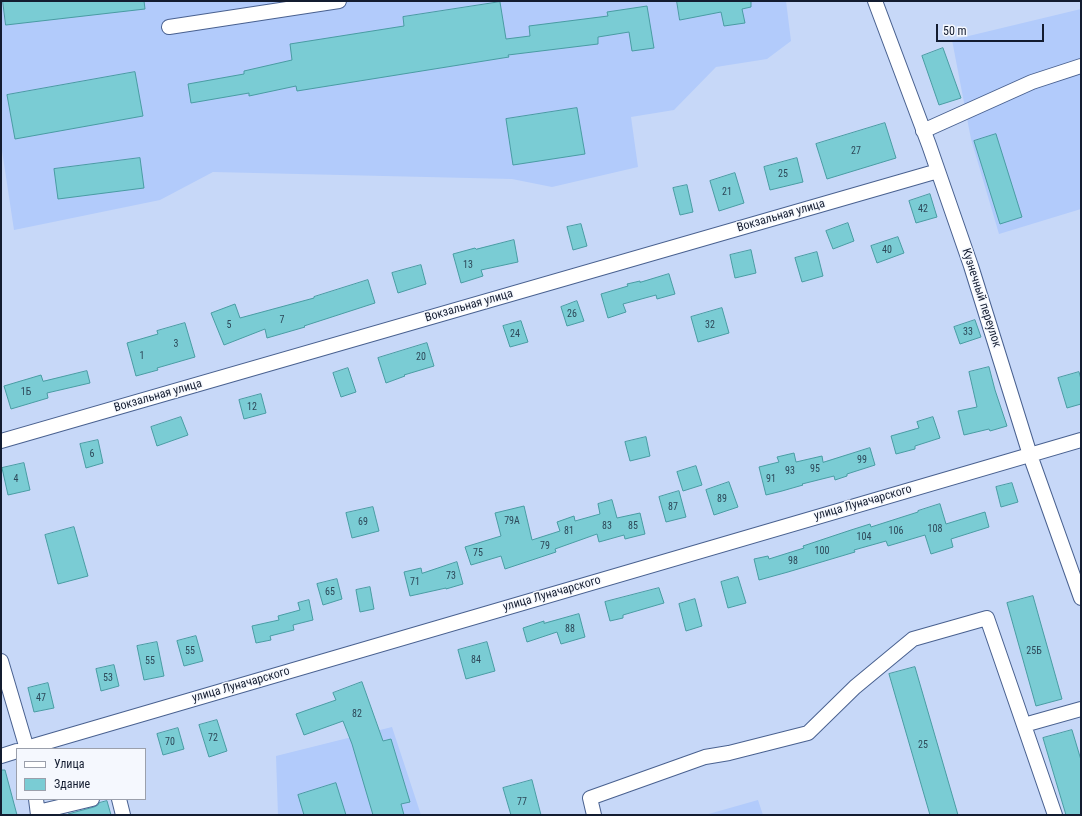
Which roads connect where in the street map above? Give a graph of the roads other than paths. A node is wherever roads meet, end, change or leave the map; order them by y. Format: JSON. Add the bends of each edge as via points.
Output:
{"nodes":[{"id":1,"x":339,"y":1,"type":"edge"},
{"id":2,"x":875,"y":1,"type":"edge"},
{"id":3,"x":169,"y":27,"type":"dead end"},
{"id":4,"x":1081,"y":66,"type":"edge"},
{"id":5,"x":923,"y":131,"type":"junction"},
{"id":6,"x":938,"y":171,"type":"junction"},
{"id":7,"x":1081,"y":440,"type":"edge"},
{"id":8,"x":1,"y":441,"type":"edge"},
{"id":9,"x":1030,"y":455,"type":"junction"},
{"id":10,"x":1081,"y":598,"type":"edge"},
{"id":11,"x":1,"y":661,"type":"edge"},
{"id":12,"x":1081,"y":709,"type":"edge"},
{"id":13,"x":1024,"y":725,"type":"junction"},
{"id":14,"x":24,"y":748,"type":"edge"},
{"id":15,"x":27,"y":748,"type":"edge"},
{"id":16,"x":16,"y":751,"type":"edge"},
{"id":17,"x":1,"y":756,"type":"edge"},
{"id":18,"x":86,"y":800,"type":"edge"},
{"id":19,"x":119,"y":800,"type":"edge"},
{"id":20,"x":37,"y":809,"type":"edge"},
{"id":21,"x":123,"y":815,"type":"edge"},
{"id":22,"x":594,"y":815,"type":"edge"},
{"id":23,"x":1055,"y":815,"type":"edge"}],
"edges":[{"from":1,"to":3,"type":"street"},
{"from":2,"to":5,"type":"street","name":"Кузнечный переулок"},
{"from":4,"to":5,"type":"street","via":[[1032,82]]},
{"from":5,"to":6,"type":"street","name":"Кузнечный переулок"},
{"from":6,"to":8,"type":"street","name":"Вокзальная улица"},
{"from":6,"to":9,"type":"street","name":"Кузнечный переулок","via":[[971,266]]},
{"from":7,"to":9,"type":"street","name":"улица Луначарского"},
{"from":9,"to":10,"type":"street","name":"Кузнечный переулок"},
{"from":9,"to":15,"type":"street","name":"улица Луначарского"},
{"from":11,"to":14,"type":"street"},
{"from":12,"to":13,"type":"street"},
{"from":13,"to":22,"type":"street","via":[[987,618],[913,639],[855,687],[808,733],[705,757],[590,798]]},
{"from":13,"to":23,"type":"street"},
{"from":16,"to":17,"type":"street","name":"улица Луначарского"},
{"from":18,"to":20,"type":"street"},
{"from":19,"to":21,"type":"street"}]}
